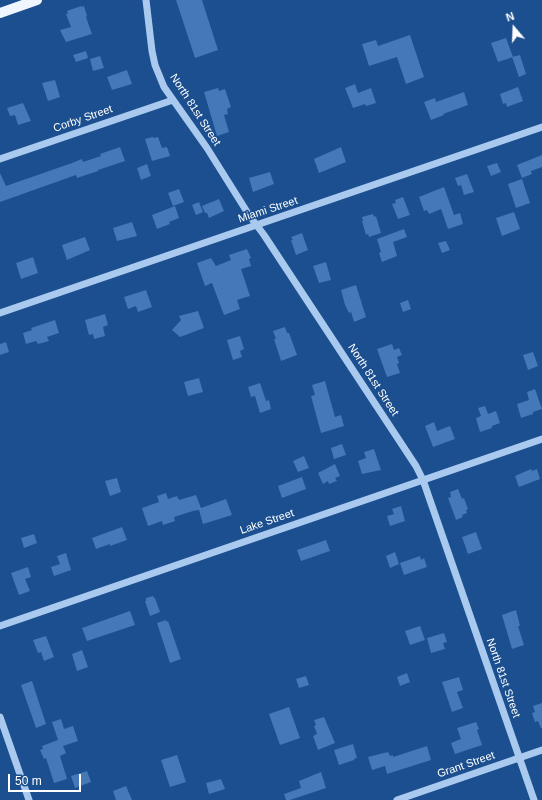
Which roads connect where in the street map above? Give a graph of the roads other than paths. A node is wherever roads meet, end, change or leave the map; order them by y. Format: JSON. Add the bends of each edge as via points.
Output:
{"nodes":[{"id":1,"x":37,"y":0,"type":"edge"},
{"id":2,"x":146,"y":0,"type":"edge"},
{"id":3,"x":0,"y":13,"type":"edge"},
{"id":4,"x":173,"y":100,"type":"junction"},
{"id":5,"x":542,"y":127,"type":"edge"},
{"id":6,"x":0,"y":158,"type":"edge"},
{"id":7,"x":257,"y":225,"type":"junction"},
{"id":8,"x":0,"y":313,"type":"edge"},
{"id":9,"x":542,"y":439,"type":"edge"},
{"id":10,"x":423,"y":480,"type":"junction"},
{"id":11,"x":0,"y":626,"type":"edge"},
{"id":12,"x":0,"y":717,"type":"edge"},
{"id":13,"x":542,"y":750,"type":"edge"},
{"id":14,"x":519,"y":758,"type":"junction"},
{"id":15,"x":29,"y":800,"type":"edge"},
{"id":16,"x":397,"y":800,"type":"edge"},
{"id":17,"x":534,"y":800,"type":"edge"}],
"edges":[{"from":1,"to":3,"type":"main road"},
{"from":2,"to":4,"type":"street","name":"North 81st Street","via":[[152,51],[164,87]]},
{"from":4,"to":6,"type":"street","name":"Corby Street"},
{"from":4,"to":7,"type":"street","name":"North 81st Street"},
{"from":5,"to":7,"type":"street","name":"Miami Street"},
{"from":7,"to":8,"type":"street","name":"Miami Street"},
{"from":7,"to":10,"type":"street","name":"North 81st Street"},
{"from":9,"to":10,"type":"street","name":"Lake Street"},
{"from":10,"to":11,"type":"street","name":"Lake Street"},
{"from":10,"to":14,"type":"street","name":"North 81st Street"},
{"from":12,"to":15,"type":"street"},
{"from":13,"to":14,"type":"street","name":"Grant Street"},
{"from":14,"to":16,"type":"street","name":"Grant Street"},
{"from":14,"to":17,"type":"street","name":"North 81st Street"}]}
